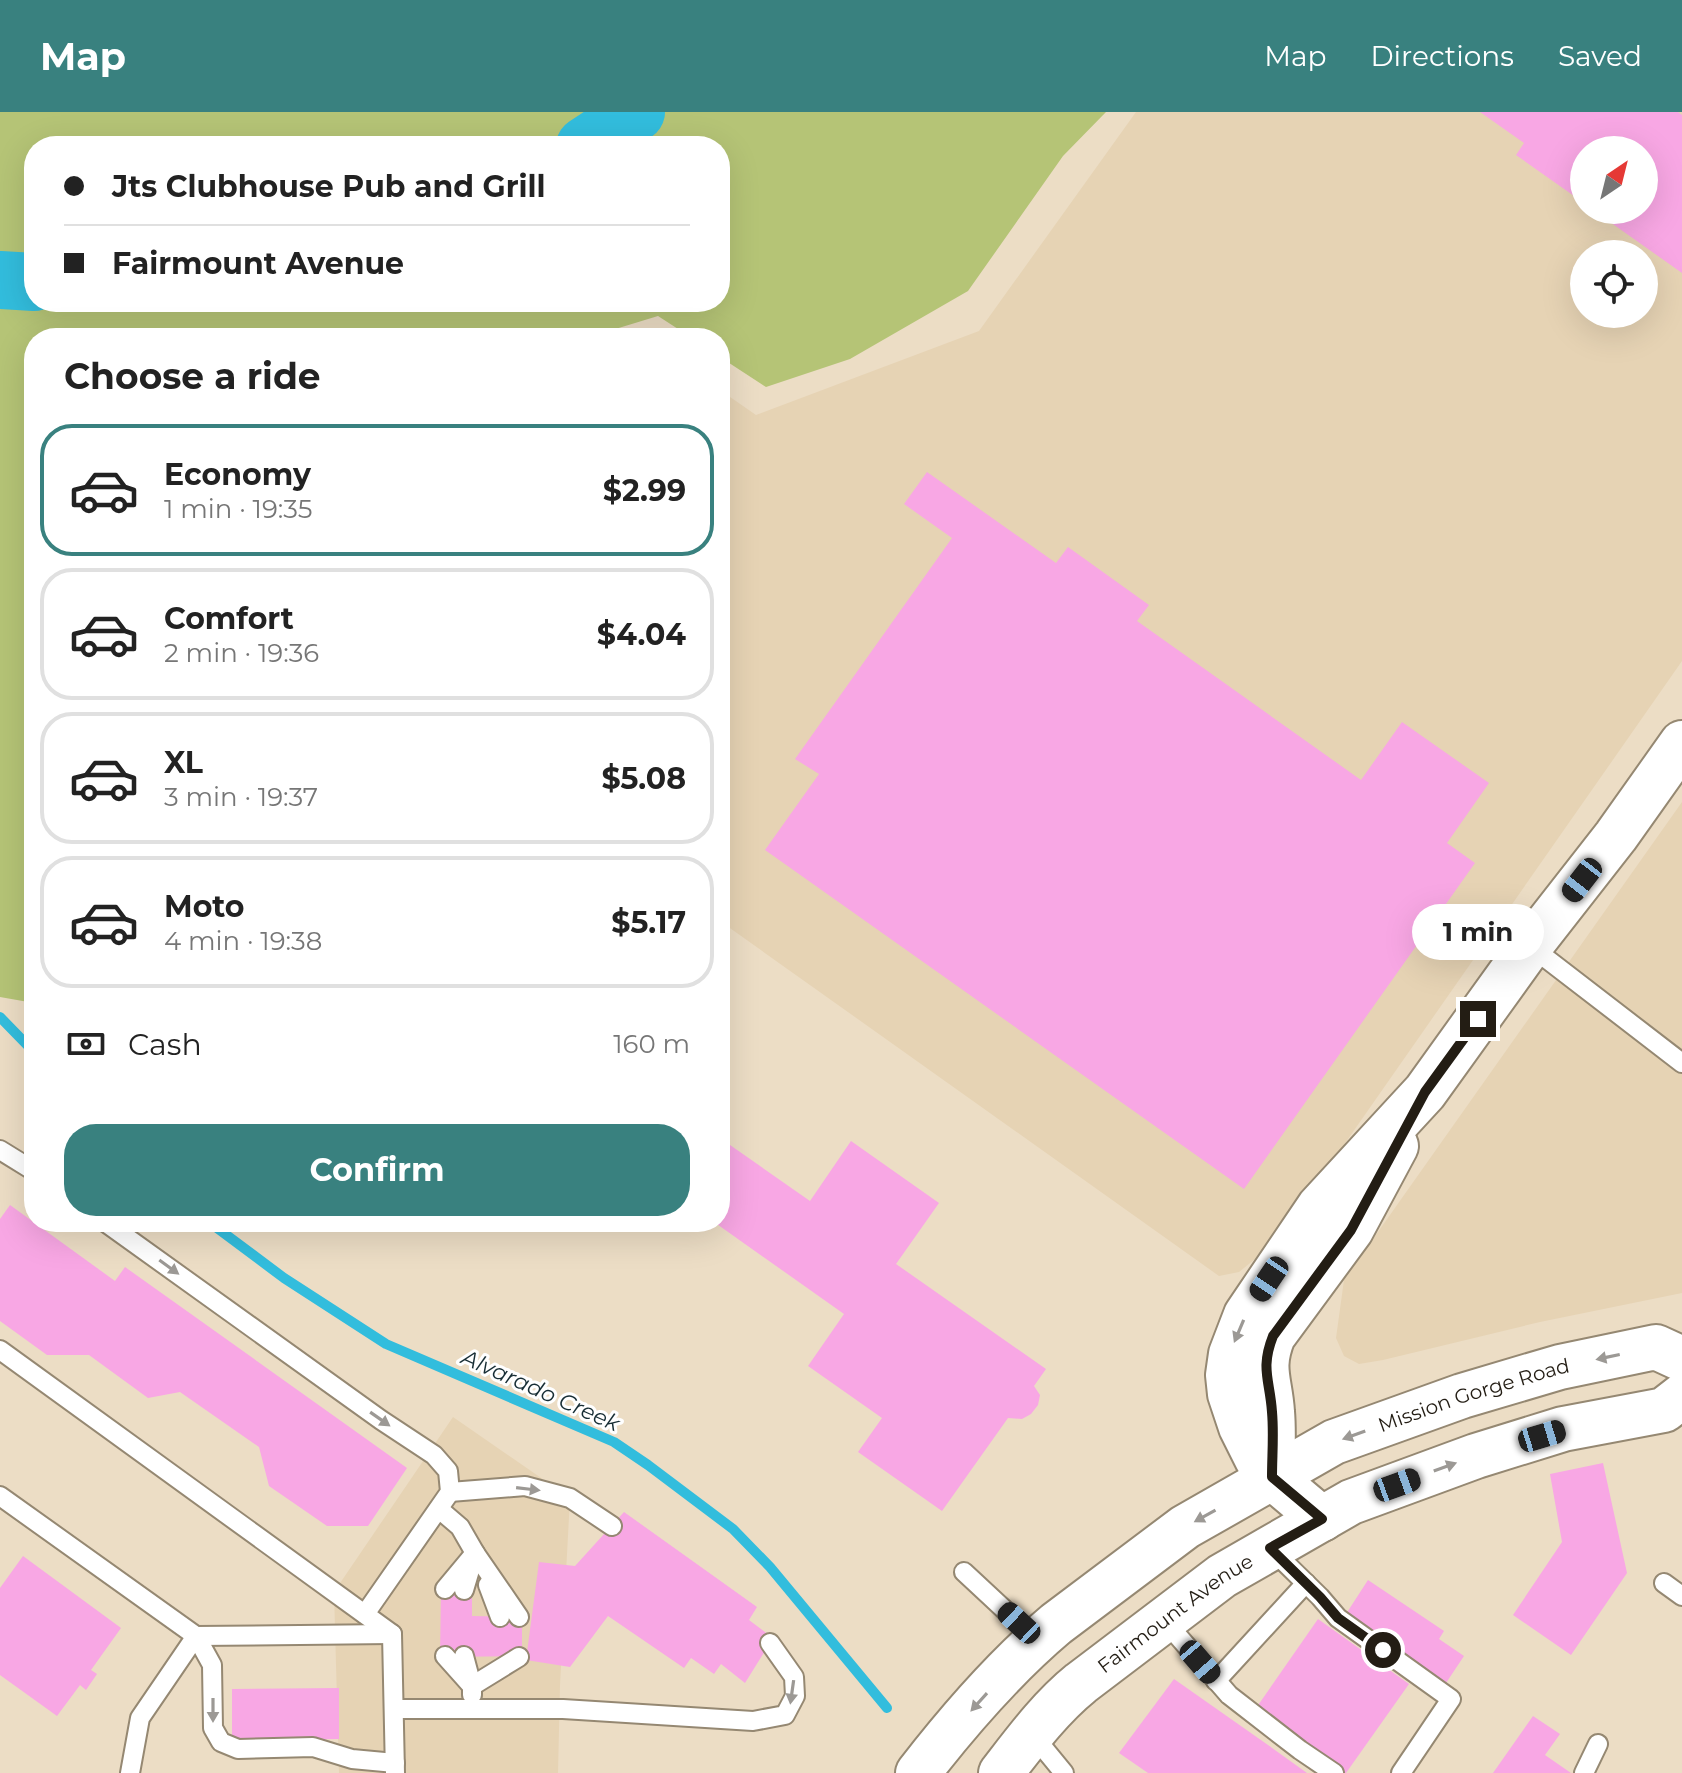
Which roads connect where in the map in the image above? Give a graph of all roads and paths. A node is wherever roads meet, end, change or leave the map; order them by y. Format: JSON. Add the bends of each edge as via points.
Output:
{"nodes":[{"id":1,"x":1682,"y":743,"type":"edge"},
{"id":2,"x":1530,"y":946,"type":"junction"},
{"id":3,"x":1682,"y":1063,"type":"edge"},
{"id":4,"x":1,"y":1150,"type":"edge"},
{"id":5,"x":24,"y":1165,"type":"edge"},
{"id":6,"x":119,"y":1232,"type":"edge"},
{"id":7,"x":0,"y":1350,"type":"edge"},
{"id":8,"x":1682,"y":1359,"type":"edge"},
{"id":9,"x":1682,"y":1396,"type":"edge"},
{"id":10,"x":1272,"y":1477,"type":"junction"},
{"id":11,"x":450,"y":1492,"type":"junction"},
{"id":12,"x":0,"y":1496,"type":"edge"},
{"id":13,"x":439,"y":1509,"type":"junction"},
{"id":14,"x":1322,"y":1519,"type":"junction"},
{"id":15,"x":612,"y":1526,"type":"dead end"},
{"id":16,"x":1270,"y":1548,"type":"junction"},
{"id":17,"x":475,"y":1553,"type":"junction"},
{"id":18,"x":964,"y":1572,"type":"dead end"},
{"id":19,"x":1306,"y":1583,"type":"junction"},
{"id":20,"x":1664,"y":1583,"type":"dead end"},
{"id":21,"x":445,"y":1589,"type":"dead end"},
{"id":22,"x":464,"y":1590,"type":"dead end"},
{"id":23,"x":1682,"y":1596,"type":"edge"},
{"id":24,"x":365,"y":1614,"type":"junction"},
{"id":25,"x":509,"y":1617,"type":"dead end"},
{"id":26,"x":1164,"y":1620,"type":"junction"},
{"id":27,"x":392,"y":1634,"type":"junction"},
{"id":28,"x":196,"y":1636,"type":"junction"},
{"id":29,"x":1037,"y":1640,"type":"junction"},
{"id":30,"x":770,"y":1643,"type":"dead end"},
{"id":31,"x":445,"y":1656,"type":"dead end"},
{"id":32,"x":464,"y":1656,"type":"dead end"},
{"id":33,"x":499,"y":1657,"type":"dead end"},
{"id":34,"x":519,"y":1657,"type":"dead end"},
{"id":35,"x":1216,"y":1681,"type":"junction"},
{"id":36,"x":472,"y":1686,"type":"junction"},
{"id":37,"x":394,"y":1709,"type":"junction"},
{"id":38,"x":472,"y":1710,"type":"junction"},
{"id":39,"x":1032,"y":1734,"type":"junction"},
{"id":40,"x":1598,"y":1744,"type":"dead end"},
{"id":41,"x":395,"y":1768,"type":"edge"},
{"id":42,"x":130,"y":1773,"type":"edge"},
{"id":43,"x":918,"y":1773,"type":"edge"},
{"id":44,"x":1001,"y":1773,"type":"edge"},
{"id":45,"x":1064,"y":1773,"type":"edge"},
{"id":46,"x":1334,"y":1773,"type":"edge"},
{"id":47,"x":1401,"y":1773,"type":"edge"},
{"id":48,"x":1584,"y":1773,"type":"edge"}],
"edges":[{"from":1,"to":2,"type":"main road"},
{"from":2,"to":3,"type":"lane"},
{"from":2,"to":10,"type":"main road","via":[[1425,1092],[1351,1230],[1273,1336],[1266,1372]]},
{"from":4,"to":5,"type":"lane"},
{"from":6,"to":11,"type":"lane","one_way":true,"via":[[434,1455],[448,1471]]},
{"from":7,"to":24,"type":"lane"},
{"from":8,"to":10,"type":"main road","name":"Mission Gorge Road","one_way":true,"via":[[1656,1347],[1480,1390],[1334,1442]]},
{"from":14,"to":9,"type":"main road","one_way":true,"via":[[1351,1502],[1476,1456],[1563,1429],[1664,1410]]},
{"from":10,"to":14,"type":"main road"},
{"from":10,"to":29,"type":"main road","one_way":true,"via":[[1185,1527]]},
{"from":11,"to":13,"type":"lane"},
{"from":11,"to":15,"type":"lane","one_way":true,"via":[[525,1486],[570,1498]]},
{"from":12,"to":28,"type":"lane"},
{"from":13,"to":17,"type":"lane","via":[[460,1527]]},
{"from":13,"to":24,"type":"lane"},
{"from":14,"to":16,"type":"main road","name":"Fairmount Avenue"},
{"from":16,"to":19,"type":"lane"},
{"from":16,"to":26,"type":"main road","name":"Fairmount Avenue"},
{"from":17,"to":21,"type":"lane"},
{"from":17,"to":22,"type":"lane"},
{"from":17,"to":25,"type":"lane"},
{"from":18,"to":29,"type":"lane"},
{"from":19,"to":35,"type":"lane"},
{"from":19,"to":47,"type":"lane","via":[[1338,1618],[1451,1699]]},
{"from":20,"to":23,"type":"lane"},
{"from":24,"to":27,"type":"lane"},
{"from":26,"to":35,"type":"lane"},
{"from":26,"to":39,"type":"main road","name":"Fairmount Avenue","via":[[1072,1690]]},
{"from":27,"to":28,"type":"lane"},
{"from":27,"to":37,"type":"lane"},
{"from":28,"to":41,"type":"lane","one_way":true,"via":[[212,1665],[213,1728],[221,1742],[238,1749],[313,1747]]},
{"from":28,"to":42,"type":"lane","via":[[140,1718]]},
{"from":29,"to":43,"type":"main road","one_way":true},
{"from":30,"to":38,"type":"lane","one_way":true,"via":[[794,1677],[795,1696],[785,1715],[753,1721],[563,1709]]},
{"from":31,"to":36,"type":"lane"},
{"from":32,"to":36,"type":"lane"},
{"from":33,"to":36,"type":"lane"},
{"from":34,"to":36,"type":"lane"},
{"from":35,"to":46,"type":"lane"},
{"from":36,"to":38,"type":"lane"},
{"from":37,"to":38,"type":"lane"},
{"from":37,"to":41,"type":"lane"},
{"from":39,"to":44,"type":"main road","name":"Fairmount Avenue"},
{"from":39,"to":45,"type":"lane"},
{"from":40,"to":48,"type":"lane"}]}
